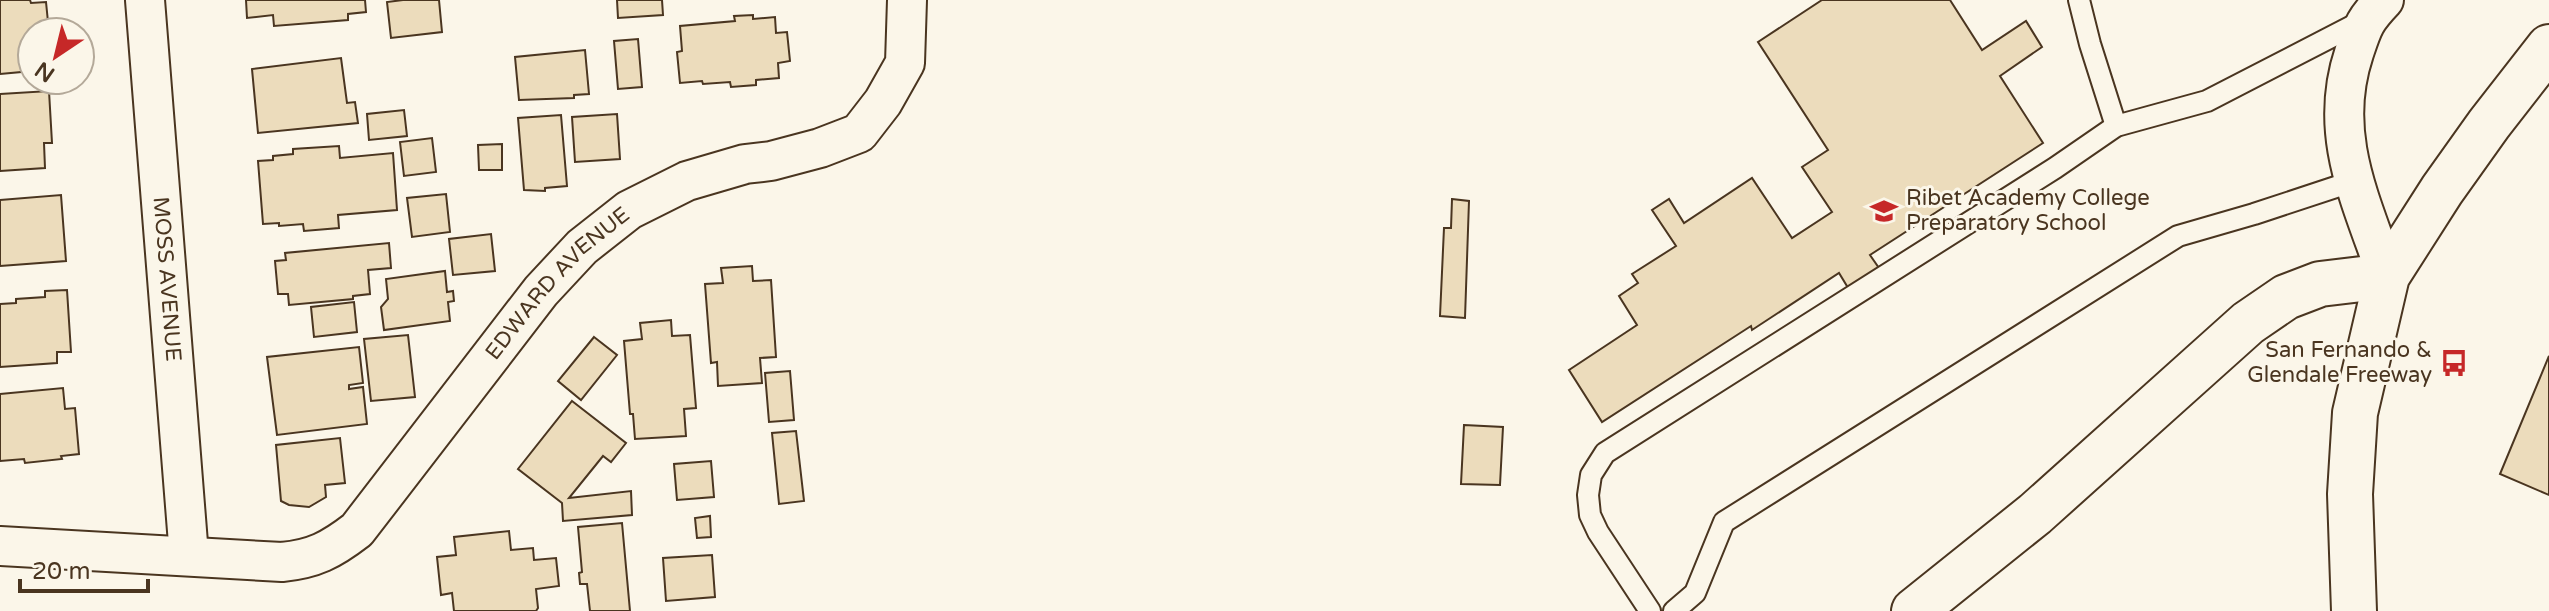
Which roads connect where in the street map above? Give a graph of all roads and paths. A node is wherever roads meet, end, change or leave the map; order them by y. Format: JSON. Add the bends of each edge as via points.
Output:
{"nodes":[{"id":1,"x":145,"y":0,"type":"edge"},
{"id":2,"x":907,"y":0,"type":"edge"},
{"id":3,"x":2079,"y":0,"type":"edge"},
{"id":4,"x":2375,"y":10,"type":"edge"},
{"id":5,"x":2549,"y":47,"type":"edge"},
{"id":6,"x":2116,"y":126,"type":"junction"},
{"id":7,"x":2354,"y":181,"type":"junction"},
{"id":8,"x":2387,"y":276,"type":"junction"},
{"id":9,"x":0,"y":546,"type":"edge"},
{"id":10,"x":189,"y":556,"type":"junction"},
{"id":11,"x":1650,"y":611,"type":"edge"},
{"id":12,"x":1674,"y":611,"type":"edge"},
{"id":13,"x":1914,"y":611,"type":"edge"},
{"id":14,"x":2354,"y":611,"type":"edge"}],
"edges":[{"from":1,"to":10,"type":"street","name":"MOSS AVENUE"},
{"from":2,"to":10,"type":"street","name":"EDWARD AVENUE","via":[[905,63],[859,133],[687,181],[629,210],[582,247],[541,291],[357,530],[331,550],[300,560]]},
{"from":3,"to":6,"type":"lane"},
{"from":4,"to":6,"type":"lane","via":[[2207,101]]},
{"from":4,"to":7,"type":"street","via":[[2351,63],[2342,105]]},
{"from":5,"to":8,"type":"main road","via":[[2481,135]]},
{"from":6,"to":11,"type":"lane","via":[[1605,453],[1591,475],[1590,515]]},
{"from":7,"to":8,"type":"street"},
{"from":7,"to":12,"type":"lane","via":[[2178,236],[1724,522],[1695,593]]},
{"from":8,"to":13,"type":"main road","via":[[2320,284],[2286,297],[2248,323],[2035,514]]},
{"from":8,"to":14,"type":"main road","via":[[2355,413],[2350,494]]},
{"from":9,"to":10,"type":"street","name":"EDWARD AVENUE"}]}
